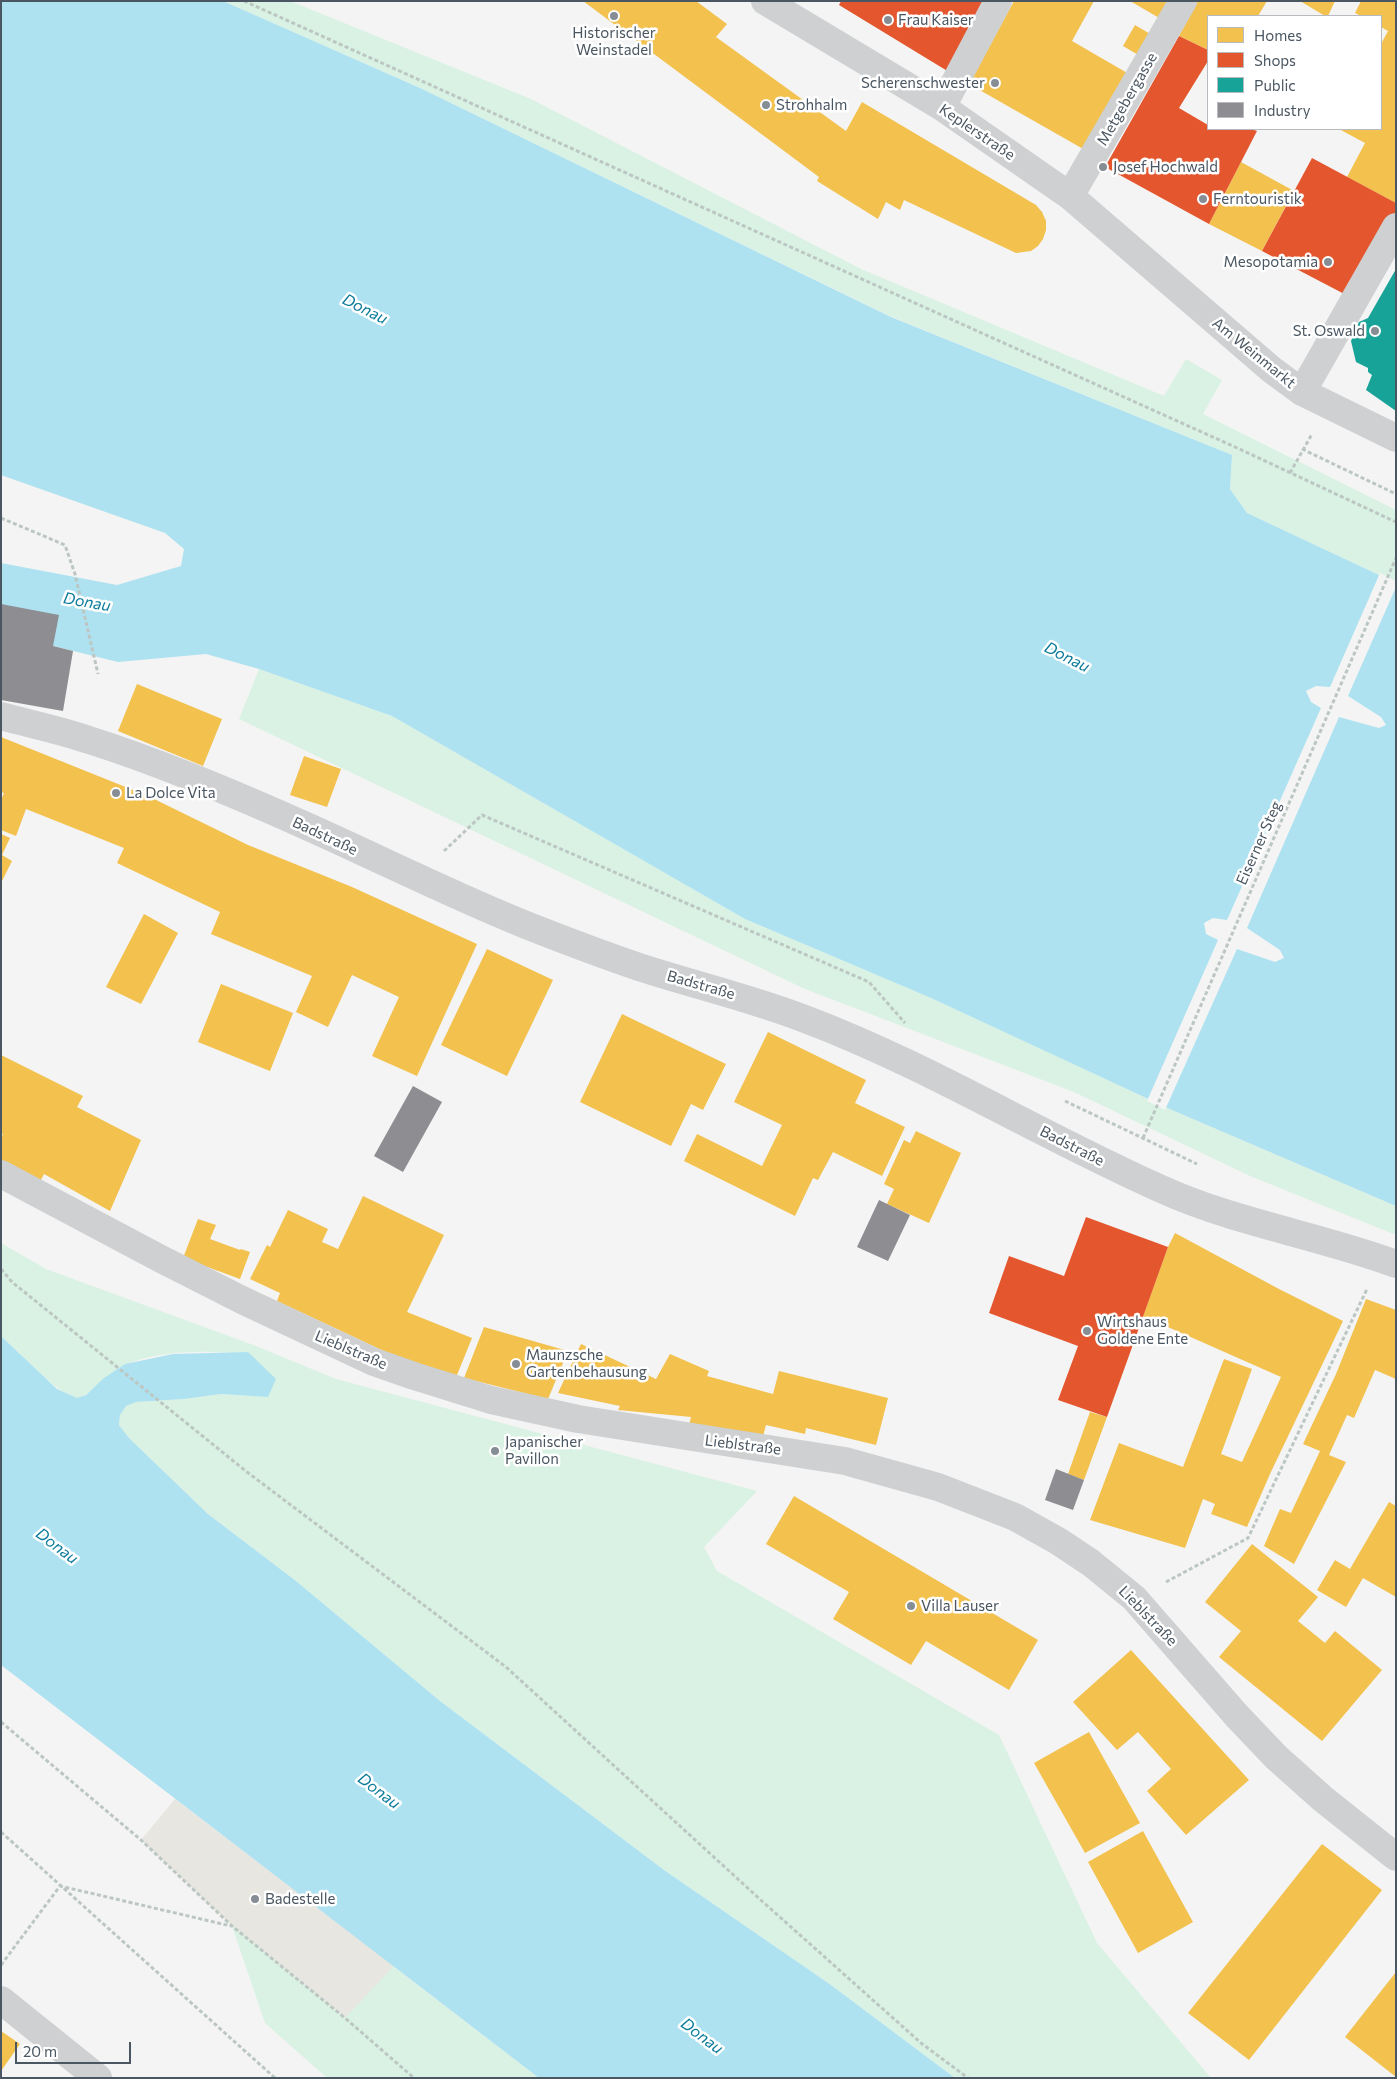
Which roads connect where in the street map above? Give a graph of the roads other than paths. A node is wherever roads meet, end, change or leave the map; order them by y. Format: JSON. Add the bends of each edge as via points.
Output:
{"nodes":[{"id":1,"x":765,"y":1,"type":"edge"},
{"id":2,"x":998,"y":1,"type":"edge"},
{"id":3,"x":1183,"y":1,"type":"edge"},
{"id":4,"x":942,"y":107,"type":"junction"},
{"id":5,"x":1070,"y":196,"type":"junction"},
{"id":6,"x":1396,"y":227,"type":"edge"},
{"id":7,"x":1173,"y":284,"type":"joint"},
{"id":8,"x":1302,"y":392,"type":"junction"},
{"id":9,"x":1396,"y":438,"type":"edge"},
{"id":10,"x":1,"y":716,"type":"edge"},
{"id":11,"x":1,"y":1174,"type":"edge"},
{"id":12,"x":1388,"y":1261,"type":"edge"},
{"id":13,"x":1396,"y":1857,"type":"edge"},
{"id":14,"x":1,"y":2000,"type":"edge"},
{"id":15,"x":98,"y":2078,"type":"edge"}],
"edges":[{"from":1,"to":4,"type":"street","name":"Keplerstraße"},
{"from":2,"to":4,"type":"street"},
{"from":3,"to":5,"type":"street","name":"Metgebergasse"},
{"from":4,"to":5,"type":"street","name":"Keplerstraße"},
{"from":5,"to":7,"type":"street","name":"Keplerstraße"},
{"from":6,"to":8,"type":"street"},
{"from":7,"to":8,"type":"street","name":"Am Weinmarkt"},
{"from":8,"to":9,"type":"street","name":"Am Weinmarkt"},
{"from":10,"to":12,"type":"street","name":"Badstraße","via":[[132,754],[312,828],[525,924],[598,952],[807,1019],[1176,1196],[1224,1214]]},
{"from":11,"to":13,"type":"street","name":"Lieblstraße","via":[[193,1276],[374,1362],[491,1400],[625,1428],[816,1455],[877,1468],[938,1487],[1015,1517],[1091,1563],[1134,1598],[1236,1716],[1276,1757]]},
{"from":14,"to":15,"type":"street"}]}
